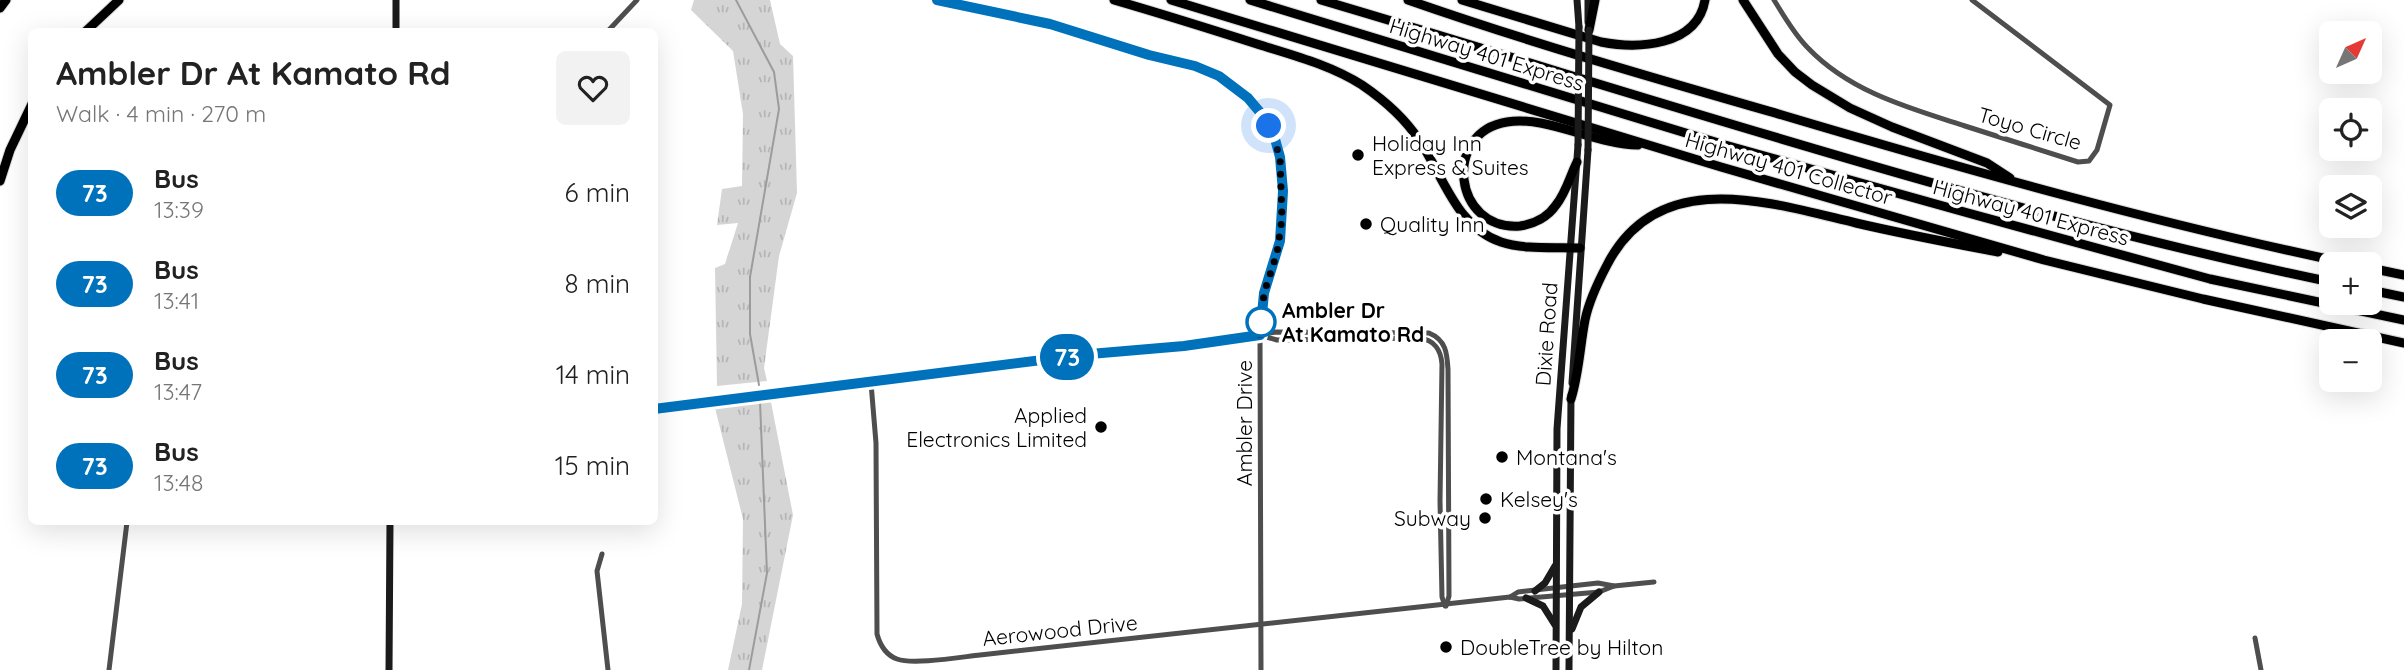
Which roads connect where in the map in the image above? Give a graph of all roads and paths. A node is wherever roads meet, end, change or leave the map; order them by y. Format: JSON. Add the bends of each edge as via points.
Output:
{"nodes":[{"id":1,"x":6,"y":0,"type":"edge"},
{"id":2,"x":119,"y":0,"type":"edge"},
{"id":3,"x":396,"y":0,"type":"edge"},
{"id":4,"x":637,"y":0,"type":"edge"},
{"id":5,"x":937,"y":0,"type":"edge"},
{"id":6,"x":1114,"y":0,"type":"edge"},
{"id":7,"x":1171,"y":0,"type":"edge"},
{"id":8,"x":1250,"y":0,"type":"edge"},
{"id":9,"x":1321,"y":0,"type":"edge"},
{"id":10,"x":1408,"y":0,"type":"edge"},
{"id":11,"x":1462,"y":0,"type":"edge"},
{"id":12,"x":1577,"y":0,"type":"edge"},
{"id":13,"x":1588,"y":0,"type":"edge"},
{"id":14,"x":1595,"y":0,"type":"edge"},
{"id":15,"x":1704,"y":0,"type":"edge"},
{"id":16,"x":1743,"y":0,"type":"edge"},
{"id":17,"x":1774,"y":0,"type":"edge"},
{"id":18,"x":1972,"y":0,"type":"edge"},
{"id":19,"x":0,"y":8,"type":"edge"},
{"id":20,"x":89,"y":28,"type":"edge"},
{"id":21,"x":396,"y":28,"type":"edge"},
{"id":22,"x":611,"y":28,"type":"edge"},
{"id":23,"x":1584,"y":28,"type":"junction"},
{"id":24,"x":28,"y":112,"type":"edge"},
{"id":25,"x":1650,"y":145,"type":"junction"},
{"id":26,"x":1577,"y":162,"type":"junction"},
{"id":27,"x":0,"y":181,"type":"edge"},
{"id":28,"x":2014,"y":181,"type":"junction"},
{"id":29,"x":1575,"y":248,"type":"junction"},
{"id":30,"x":2319,"y":257,"type":"edge"},
{"id":31,"x":2044,"y":260,"type":"junction"},
{"id":32,"x":2382,"y":270,"type":"edge"},
{"id":33,"x":2404,"y":275,"type":"edge"},
{"id":34,"x":2319,"y":279,"type":"edge"},
{"id":35,"x":2382,"y":292,"type":"edge"},
{"id":36,"x":2404,"y":297,"type":"edge"},
{"id":37,"x":2404,"y":320,"type":"edge"},
{"id":38,"x":1260,"y":335,"type":"junction"},
{"id":39,"x":2404,"y":343,"type":"edge"},
{"id":40,"x":871,"y":383,"type":"junction"},
{"id":41,"x":1571,"y":399,"type":"junction"},
{"id":42,"x":658,"y":409,"type":"edge"},
{"id":43,"x":127,"y":525,"type":"edge"},
{"id":44,"x":390,"y":525,"type":"edge"},
{"id":45,"x":602,"y":554,"type":"dead end"},
{"id":46,"x":1557,"y":562,"type":"junction"},
{"id":47,"x":1654,"y":582,"type":"dead end"},
{"id":48,"x":1614,"y":586,"type":"junction"},
{"id":49,"x":1568,"y":590,"type":"junction"},
{"id":50,"x":1535,"y":591,"type":"junction"},
{"id":51,"x":1556,"y":592,"type":"junction"},
{"id":52,"x":1599,"y":592,"type":"junction"},
{"id":53,"x":1510,"y":597,"type":"junction"},
{"id":54,"x":1526,"y":598,"type":"junction"},
{"id":55,"x":1446,"y":606,"type":"junction"},
{"id":56,"x":1261,"y":623,"type":"junction"},
{"id":57,"x":1556,"y":627,"type":"junction"},
{"id":58,"x":1569,"y":637,"type":"junction"},
{"id":59,"x":2255,"y":638,"type":"dead end"},
{"id":60,"x":109,"y":670,"type":"edge"},
{"id":61,"x":389,"y":670,"type":"edge"},
{"id":62,"x":608,"y":670,"type":"edge"},
{"id":63,"x":1261,"y":670,"type":"edge"},
{"id":64,"x":1556,"y":670,"type":"edge"},
{"id":65,"x":1569,"y":670,"type":"edge"},
{"id":66,"x":2261,"y":670,"type":"edge"}],
"edges":[{"from":1,"to":19,"type":"highway"},
{"from":2,"to":20,"type":"highway"},
{"from":3,"to":21,"type":"main road"},
{"from":4,"to":22,"type":"street"},
{"from":5,"to":38,"type":"street","name":"Ambler Drive","via":[[1050,24],[1195,66],[1219,76],[1248,98],[1275,139],[1283,191],[1280,241],[1264,293]]},
{"from":6,"to":29,"type":"highway","via":[[1282,51],[1359,83],[1404,120],[1465,218],[1479,231],[1515,246]]},
{"from":7,"to":25,"type":"highway","name":"Highway 401 Collector"},
{"from":8,"to":37,"type":"highway","name":"Highway 401 Express","via":[[1725,145],[1968,213],[2210,279]]},
{"from":9,"to":34,"type":"highway","name":"Highway 401 Express","via":[[1977,196]]},
{"from":10,"to":28,"type":"highway"},
{"from":11,"to":15,"type":"highway","via":[[1601,42],[1637,46],[1659,44],[1686,31],[1700,15]]},
{"from":12,"to":23,"type":"main road","name":"Dixie Road"},
{"from":13,"to":23,"type":"main road","name":"Dixie Road"},
{"from":14,"to":23,"type":"highway"},
{"from":16,"to":28,"type":"highway","via":[[1778,54],[1812,85],[1892,127],[1987,163]]},
{"from":17,"to":18,"type":"street","name":"Toyo Circle","via":[[1808,48],[1860,88],[2078,162],[2089,161],[2097,150],[2110,105]]},
{"from":23,"to":26,"type":"main road","name":"Dixie Road","bridge":true},
{"from":23,"to":29,"type":"main road","name":"Dixie Road","bridge":true,"via":[[1588,150]]},
{"from":24,"to":27,"type":"highway"},
{"from":25,"to":26,"type":"highway","via":[[1623,145],[1533,122],[1508,121],[1491,127],[1473,143],[1463,177],[1470,200],[1482,214],[1503,225],[1523,225],[1541,219],[1557,205]]},
{"from":25,"to":31,"type":"highway","name":"Highway 401 Collector"},
{"from":26,"to":29,"type":"main road","name":"Dixie Road"},
{"from":28,"to":30,"type":"highway"},
{"from":29,"to":41,"type":"main road","name":"Dixie Road"},
{"from":29,"to":46,"type":"main road","name":"Dixie Road","via":[[1557,429]]},
{"from":31,"to":39,"type":"highway","name":"Highway 401 Collector"},
{"from":31,"to":41,"type":"highway","via":[[1769,202],[1718,198],[1678,203],[1649,217],[1626,237],[1608,263],[1586,317]]},
{"from":32,"to":33,"type":"highway"},
{"from":35,"to":36,"type":"highway"},
{"from":38,"to":40,"type":"street"},
{"from":38,"to":55,"type":"street","via":[[1277,340],[1420,338],[1438,348],[1442,364],[1442,597]]},
{"from":38,"to":56,"type":"street","name":"Ambler Drive"},
{"from":40,"to":42,"type":"street"},
{"from":40,"to":56,"type":"street","name":"Aerowood Drive","via":[[876,443],[877,634],[891,656],[914,661]]},
{"from":41,"to":49,"type":"main road","name":"Dixie Road"},
{"from":43,"to":60,"type":"street"},
{"from":44,"to":61,"type":"main road"},
{"from":45,"to":62,"type":"street","via":[[597,571]]},
{"from":46,"to":50,"type":"main road"},
{"from":46,"to":51,"type":"main road","name":"Dixie Road"},
{"from":47,"to":48,"type":"street","name":"Aerowood Drive"},
{"from":48,"to":49,"type":"street","name":"Aerowood Drive","via":[[1598,583]]},
{"from":48,"to":52,"type":"street","name":"Aerowood Drive"},
{"from":49,"to":51,"type":"street","name":"Aerowood Drive"},
{"from":49,"to":52,"type":"street","name":"Aerowood Drive"},
{"from":49,"to":58,"type":"main road","name":"Dixie Road"},
{"from":50,"to":51,"type":"street","name":"Aerowood Drive"},
{"from":50,"to":53,"type":"street","name":"Aerowood Drive"},
{"from":51,"to":54,"type":"street","name":"Aerowood Drive"},
{"from":51,"to":57,"type":"main road","name":"Dixie Road"},
{"from":52,"to":58,"type":"main road","via":[[1581,607]]},
{"from":53,"to":54,"type":"street","name":"Aerowood Drive"},
{"from":53,"to":55,"type":"street","name":"Aerowood Drive"},
{"from":54,"to":57,"type":"main road","via":[[1542,606]]},
{"from":55,"to":56,"type":"street","name":"Aerowood Drive"},
{"from":56,"to":63,"type":"street","name":"Ambler Drive"},
{"from":57,"to":64,"type":"main road","name":"Dixie Road"},
{"from":58,"to":65,"type":"main road","name":"Dixie Road"},
{"from":59,"to":66,"type":"street"}]}
